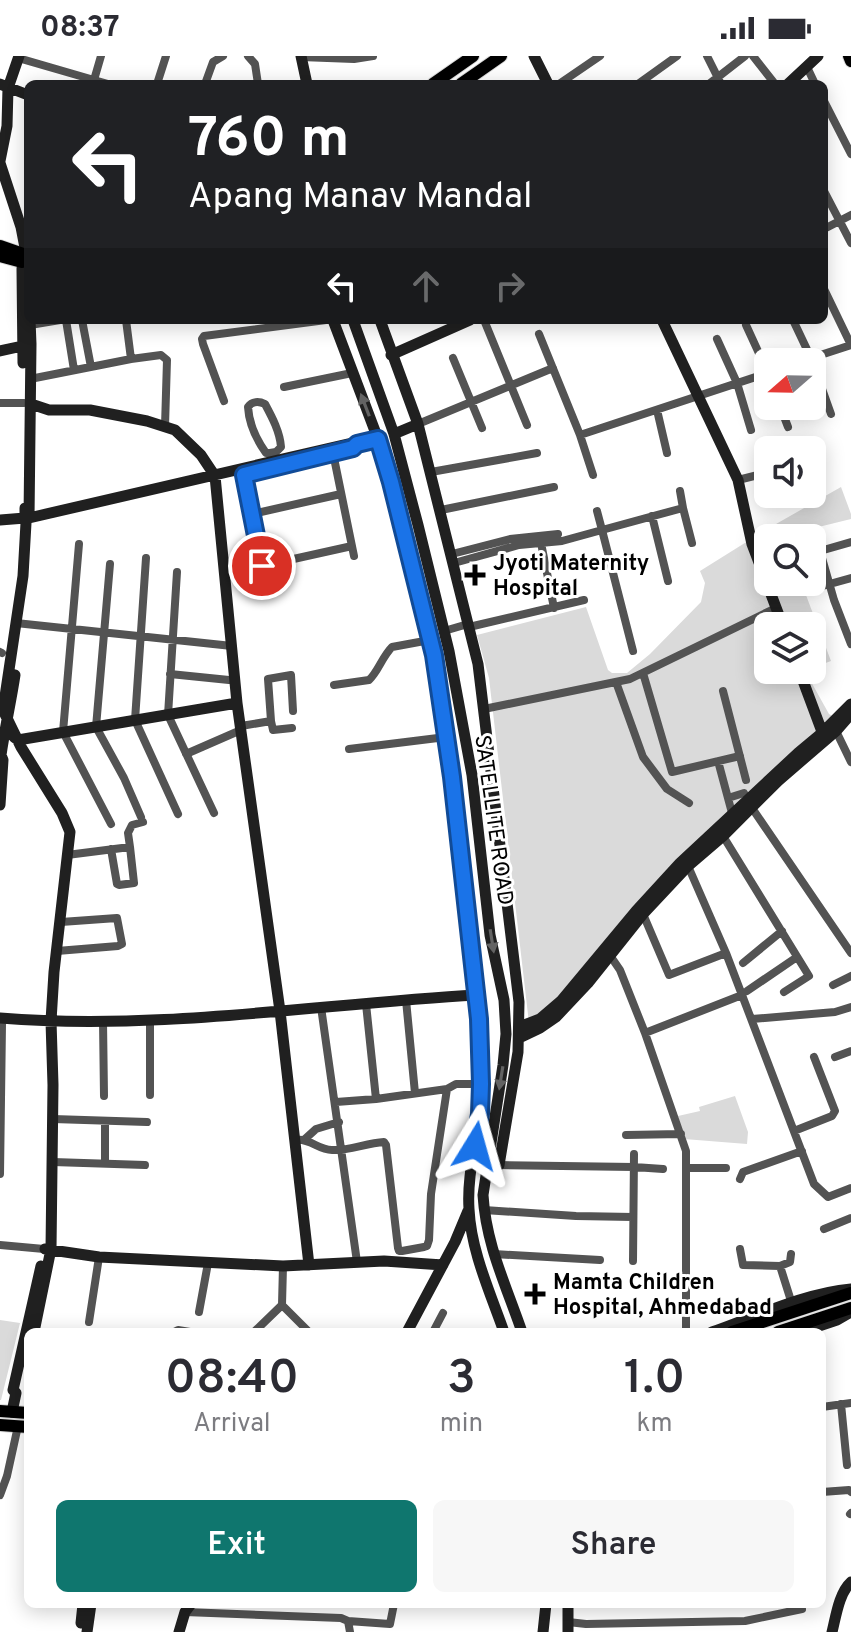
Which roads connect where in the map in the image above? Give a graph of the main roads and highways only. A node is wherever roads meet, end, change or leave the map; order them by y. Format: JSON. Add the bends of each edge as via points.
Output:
{"nodes":[{"id":1,"x":473,"y":56,"type":"edge"},
{"id":2,"x":501,"y":56,"type":"edge"},
{"id":3,"x":439,"y":80,"type":"edge"},
{"id":4,"x":467,"y":80,"type":"edge"},
{"id":5,"x":0,"y":246,"type":"edge"},
{"id":6,"x":0,"y":256,"type":"edge"},
{"id":7,"x":24,"y":258,"type":"edge"},
{"id":8,"x":24,"y":258,"type":"edge"},
{"id":9,"x":851,"y":1291,"type":"edge"},
{"id":10,"x":851,"y":1310,"type":"edge"},
{"id":11,"x":744,"y":1328,"type":"edge"},
{"id":12,"x":790,"y":1328,"type":"edge"},
{"id":13,"x":0,"y":1425,"type":"edge"},
{"id":14,"x":23,"y":1426,"type":"edge"}],
"edges":[{"from":1,"to":3,"type":"main road"},
{"from":2,"to":4,"type":"main road"},
{"from":5,"to":7,"type":"main road"},
{"from":6,"to":8,"type":"main road"},
{"from":9,"to":11,"type":"main road"},
{"from":10,"to":12,"type":"main road"},
{"from":13,"to":14,"type":"main road"}]}
